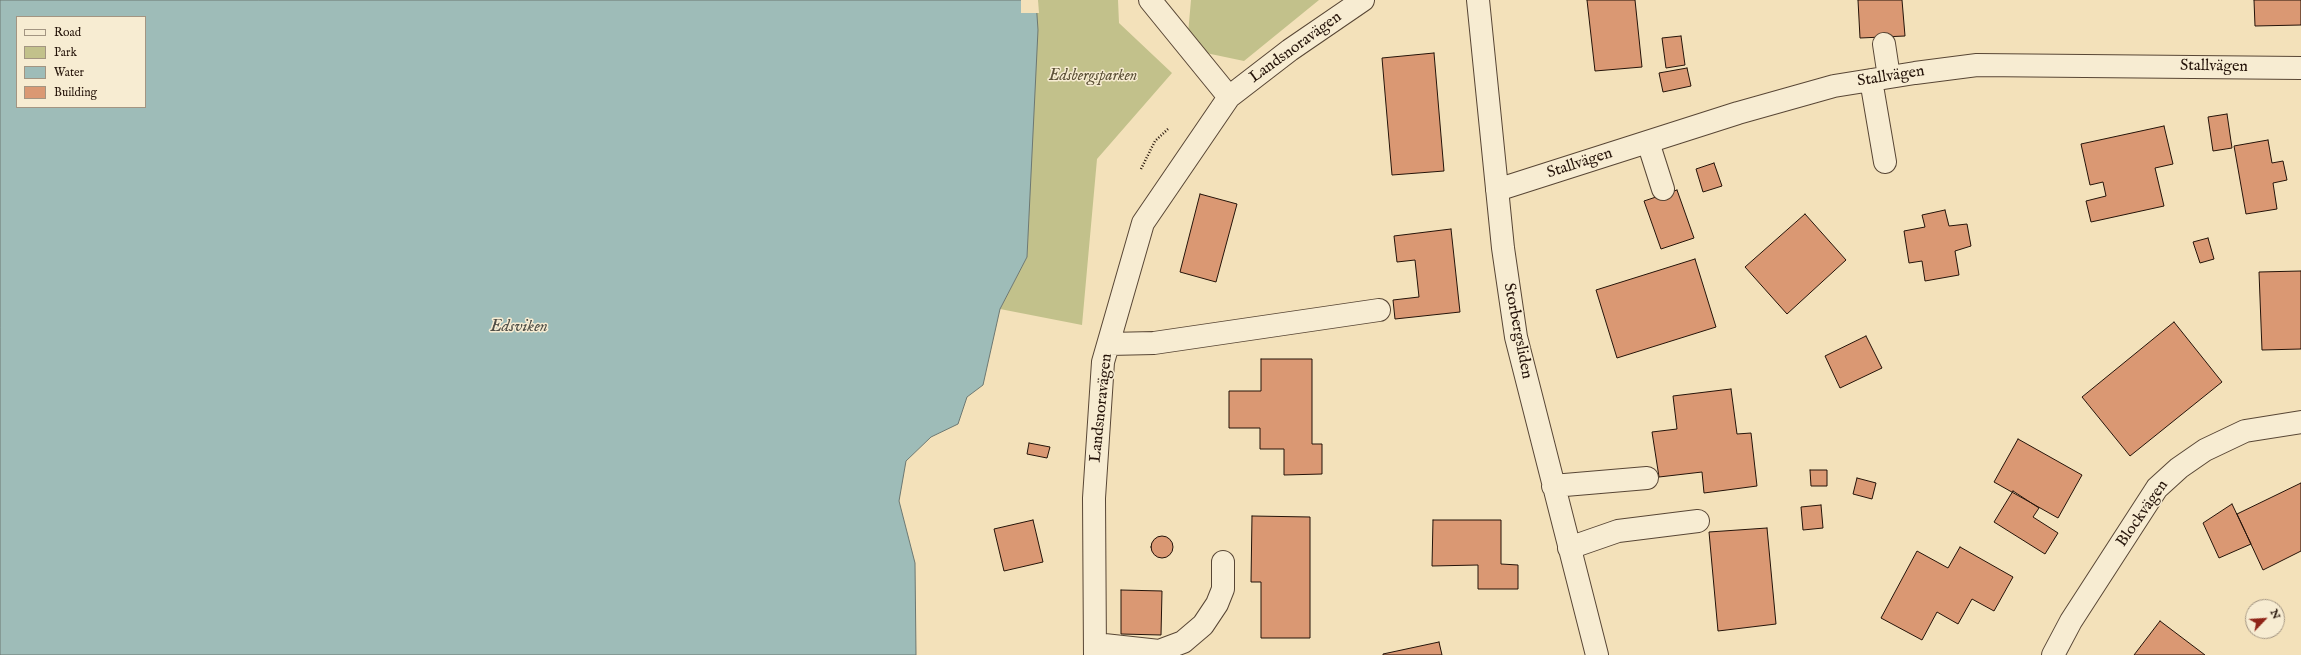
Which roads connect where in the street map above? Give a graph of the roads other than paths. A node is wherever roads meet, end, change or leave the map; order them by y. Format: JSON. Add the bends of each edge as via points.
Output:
{"nodes":[{"id":1,"x":1150,"y":0,"type":"edge"},
{"id":2,"x":1363,"y":0,"type":"edge"},
{"id":3,"x":1478,"y":0,"type":"edge"},
{"id":4,"x":1884,"y":44,"type":"dead end"},
{"id":5,"x":2301,"y":68,"type":"edge"},
{"id":6,"x":1880,"y":78,"type":"junction"},
{"id":7,"x":1229,"y":97,"type":"junction"},
{"id":8,"x":1648,"y":142,"type":"junction"},
{"id":9,"x":1885,"y":162,"type":"dead end"},
{"id":10,"x":1663,"y":189,"type":"dead end"},
{"id":11,"x":1497,"y":190,"type":"junction"},
{"id":12,"x":1379,"y":310,"type":"dead end"},
{"id":13,"x":1109,"y":344,"type":"junction"},
{"id":14,"x":2301,"y":422,"type":"edge"},
{"id":15,"x":1648,"y":478,"type":"dead end"},
{"id":16,"x":1553,"y":486,"type":"junction"},
{"id":17,"x":1698,"y":521,"type":"dead end"},
{"id":18,"x":1569,"y":548,"type":"junction"},
{"id":19,"x":1223,"y":562,"type":"dead end"},
{"id":20,"x":1095,"y":649,"type":"edge"},
{"id":21,"x":1597,"y":655,"type":"edge"},
{"id":22,"x":2053,"y":655,"type":"edge"}],
"edges":[{"from":1,"to":7,"type":"street"},
{"from":2,"to":7,"type":"street","name":"Landsnoravägen","via":[[1290,50]]},
{"from":3,"to":11,"type":"street","name":"Storbergsliden"},
{"from":4,"to":6,"type":"street"},
{"from":5,"to":6,"type":"street","name":"Stallvägen","via":[[1977,65]]},
{"from":6,"to":8,"type":"street","name":"Stallvägen","via":[[1826,88]]},
{"from":6,"to":9,"type":"street"},
{"from":7,"to":13,"type":"street","name":"Landsnoravägen","via":[[1143,223]]},
{"from":8,"to":10,"type":"street"},
{"from":8,"to":11,"type":"street","name":"Stallvägen"},
{"from":11,"to":16,"type":"street","name":"Storbergsliden","via":[[1516,337]]},
{"from":12,"to":13,"type":"street","via":[[1154,343]]},
{"from":13,"to":20,"type":"street","name":"Landsnoravägen","via":[[1103,362],[1094,498]]},
{"from":14,"to":22,"type":"street","name":"Blockvägen","via":[[2245,431],[2206,450],[2179,468],[2157,488],[2071,620]]},
{"from":15,"to":16,"type":"street"},
{"from":16,"to":18,"type":"street","name":"Storbergsliden"},
{"from":17,"to":18,"type":"street","via":[[1618,531]]},
{"from":18,"to":21,"type":"street","name":"Storbergsliden"},
{"from":19,"to":20,"type":"street","via":[[1222,589],[1217,604],[1203,625],[1183,642],[1159,651]]}]}
